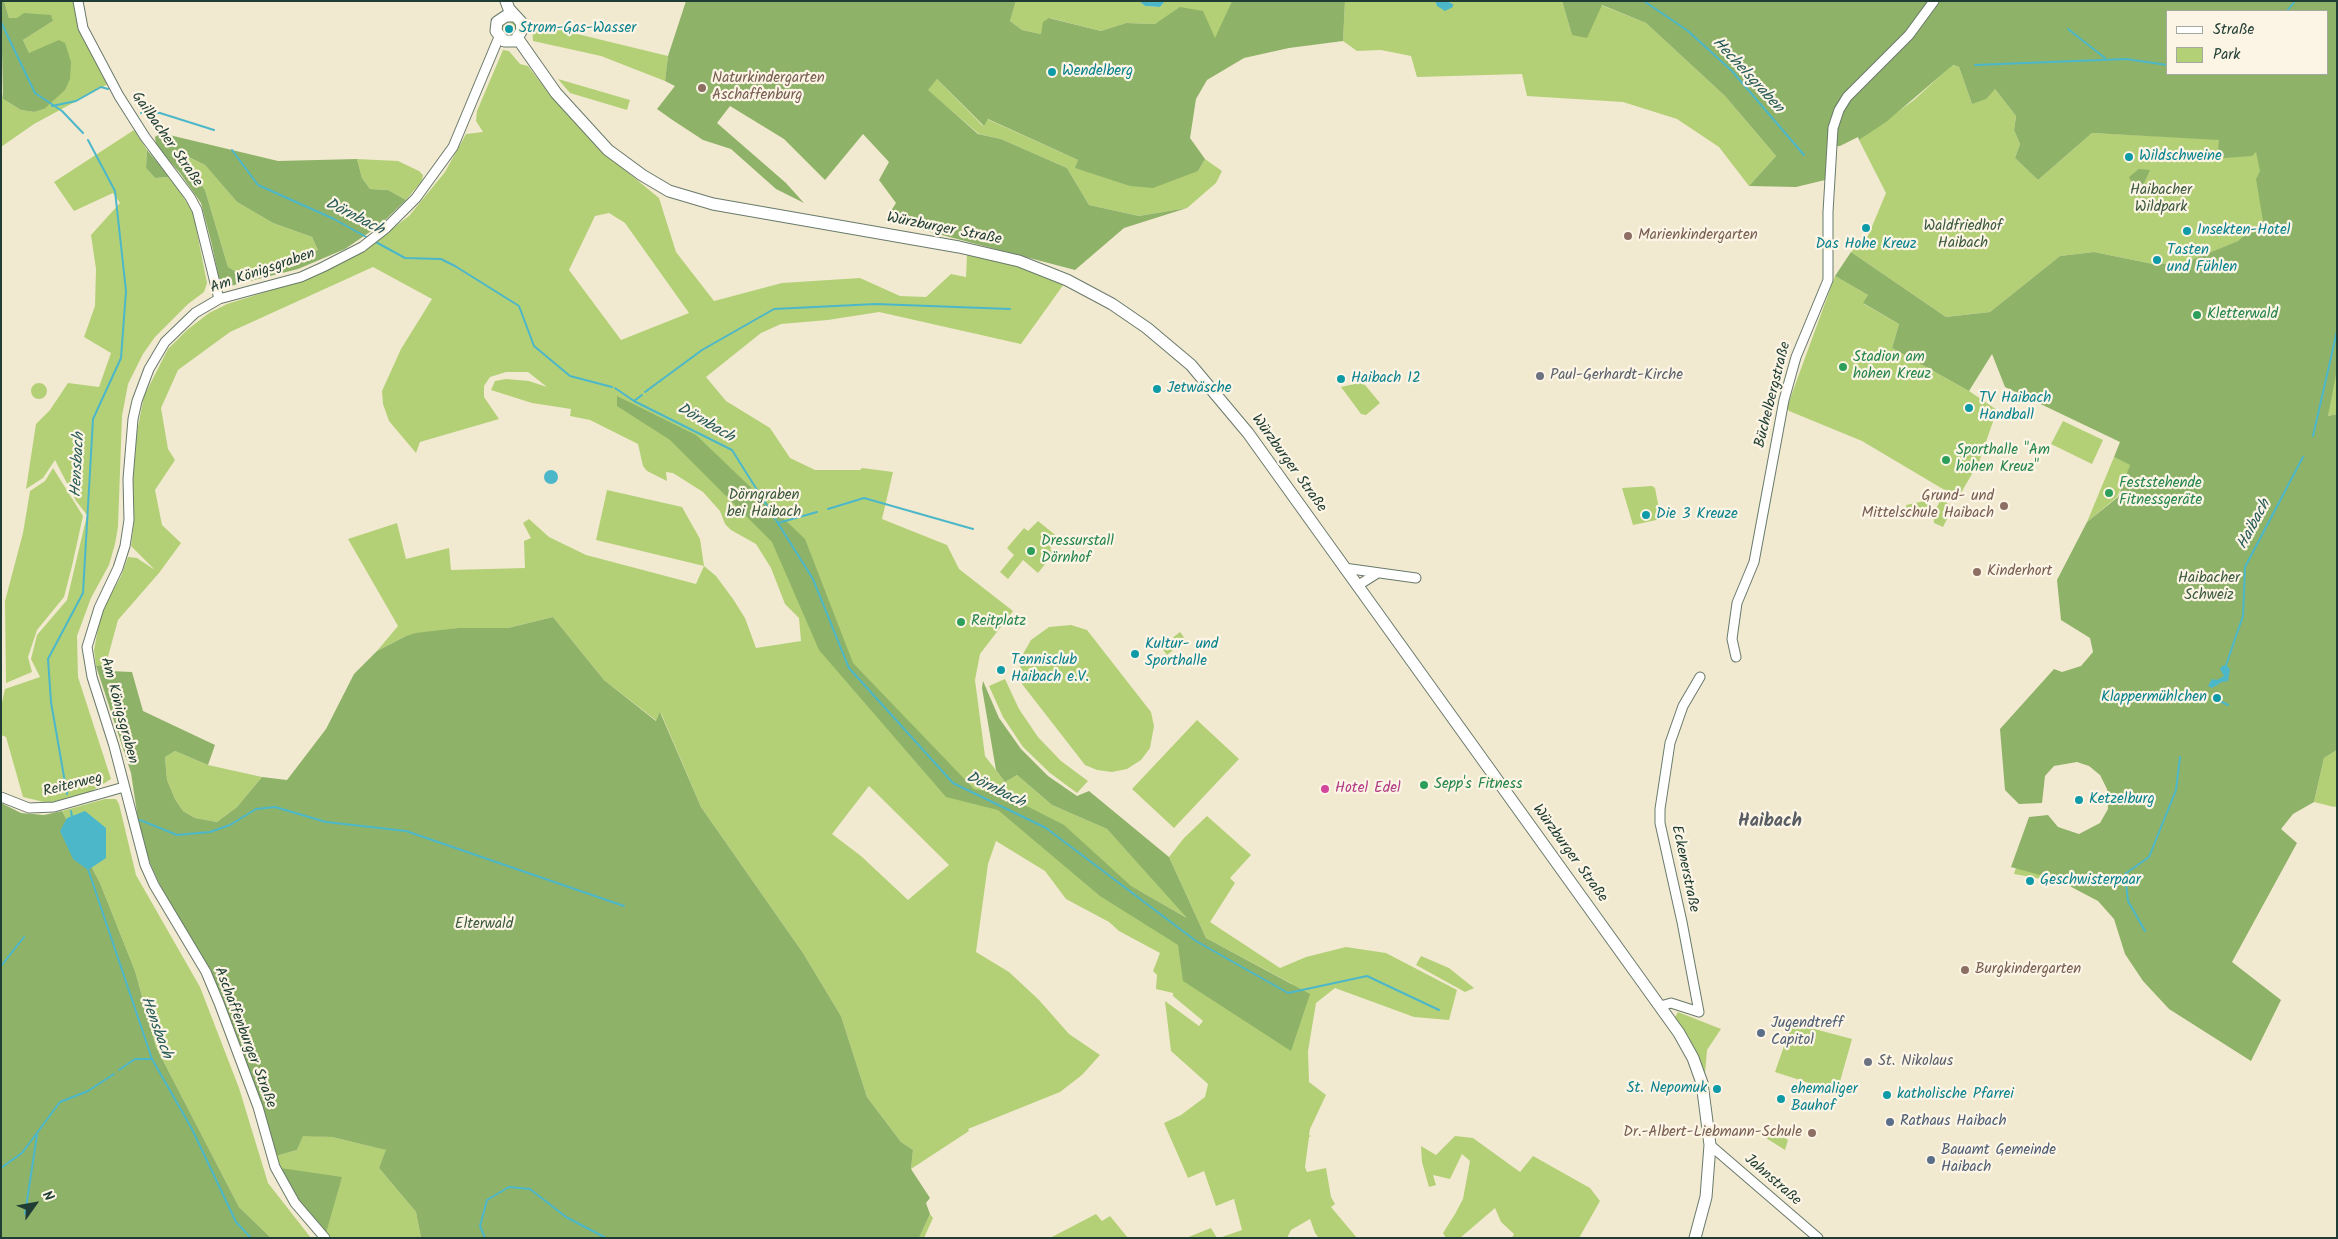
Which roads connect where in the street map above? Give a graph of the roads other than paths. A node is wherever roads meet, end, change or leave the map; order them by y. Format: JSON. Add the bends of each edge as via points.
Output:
{"nodes":[{"id":1,"x":78,"y":1,"type":"edge"},
{"id":2,"x":504,"y":1,"type":"edge"},
{"id":3,"x":1934,"y":1,"type":"edge"},
{"id":4,"x":515,"y":16,"type":"junction"},
{"id":5,"x":500,"y":18,"type":"junction"},
{"id":6,"x":509,"y":39,"type":"junction"},
{"id":7,"x":219,"y":299,"type":"junction"},
{"id":8,"x":1344,"y":568,"type":"junction"},
{"id":9,"x":1376,"y":574,"type":"junction"},
{"id":10,"x":1416,"y":578,"type":"dead end"},
{"id":11,"x":1357,"y":586,"type":"junction"},
{"id":12,"x":1736,"y":658,"type":"dead end"},
{"id":13,"x":1700,"y":677,"type":"dead end"},
{"id":14,"x":124,"y":787,"type":"junction"},
{"id":15,"x":1,"y":797,"type":"edge"},
{"id":16,"x":1661,"y":1006,"type":"junction"},
{"id":17,"x":1710,"y":1144,"type":"junction"},
{"id":18,"x":325,"y":1238,"type":"edge"},
{"id":19,"x":1695,"y":1238,"type":"edge"},
{"id":20,"x":1818,"y":1238,"type":"edge"}],
"edges":[{"from":1,"to":7,"type":"street","name":"Gailbacher Straße","via":[[86,36],[118,96],[197,210]]},
{"from":2,"to":4,"type":"main road"},
{"from":2,"to":5,"type":"main road"},
{"from":3,"to":12,"type":"street","name":"Büchelbergstraße","via":[[1909,35],[1846,97],[1839,110],[1832,139],[1828,280],[1796,357],[1784,400],[1754,562],[1737,603],[1732,639]]},
{"from":4,"to":5,"type":"main road"},
{"from":4,"to":6,"type":"main road","via":[[522,26],[521,35]]},
{"from":5,"to":6,"type":"main road","via":[[496,28]]},
{"from":6,"to":7,"type":"street","name":"Am Königsgraben","via":[[493,49],[453,147],[416,198],[385,229],[362,247],[301,277]]},
{"from":6,"to":8,"type":"main road","name":"Würzburger Straße","via":[[524,50],[556,93],[608,150],[670,191],[713,204],[1020,260],[1075,284],[1126,312],[1202,376]]},
{"from":7,"to":14,"type":"street","name":"Am Königsgraben","via":[[174,331],[155,357],[142,385],[133,419],[125,546],[88,641],[88,663]]},
{"from":8,"to":9,"type":"street"},
{"from":8,"to":11,"type":"main road","name":"Würzburger Straße"},
{"from":9,"to":10,"type":"street"},
{"from":9,"to":11,"type":"street"},
{"from":11,"to":16,"type":"main road","name":"Würzburger Straße"},
{"from":13,"to":16,"type":"street","name":"Eckenerstraße","via":[[1683,706],[1670,742],[1660,809],[1660,823],[1699,1012],[1671,1003]]},
{"from":14,"to":15,"type":"street","name":"Reiterweg","via":[[54,807],[28,808]]},
{"from":14,"to":18,"type":"street","name":"Aschaffenburger Straße","via":[[144,865],[206,972],[220,1003],[258,1107],[275,1167],[294,1202]]},
{"from":16,"to":17,"type":"main road","name":"Würzburger Straße","via":[[1693,1058],[1702,1083]]},
{"from":17,"to":19,"type":"main road","name":"Würzburger Straße","via":[[1706,1197]]},
{"from":17,"to":20,"type":"street","name":"Jahnstraße"}]}
